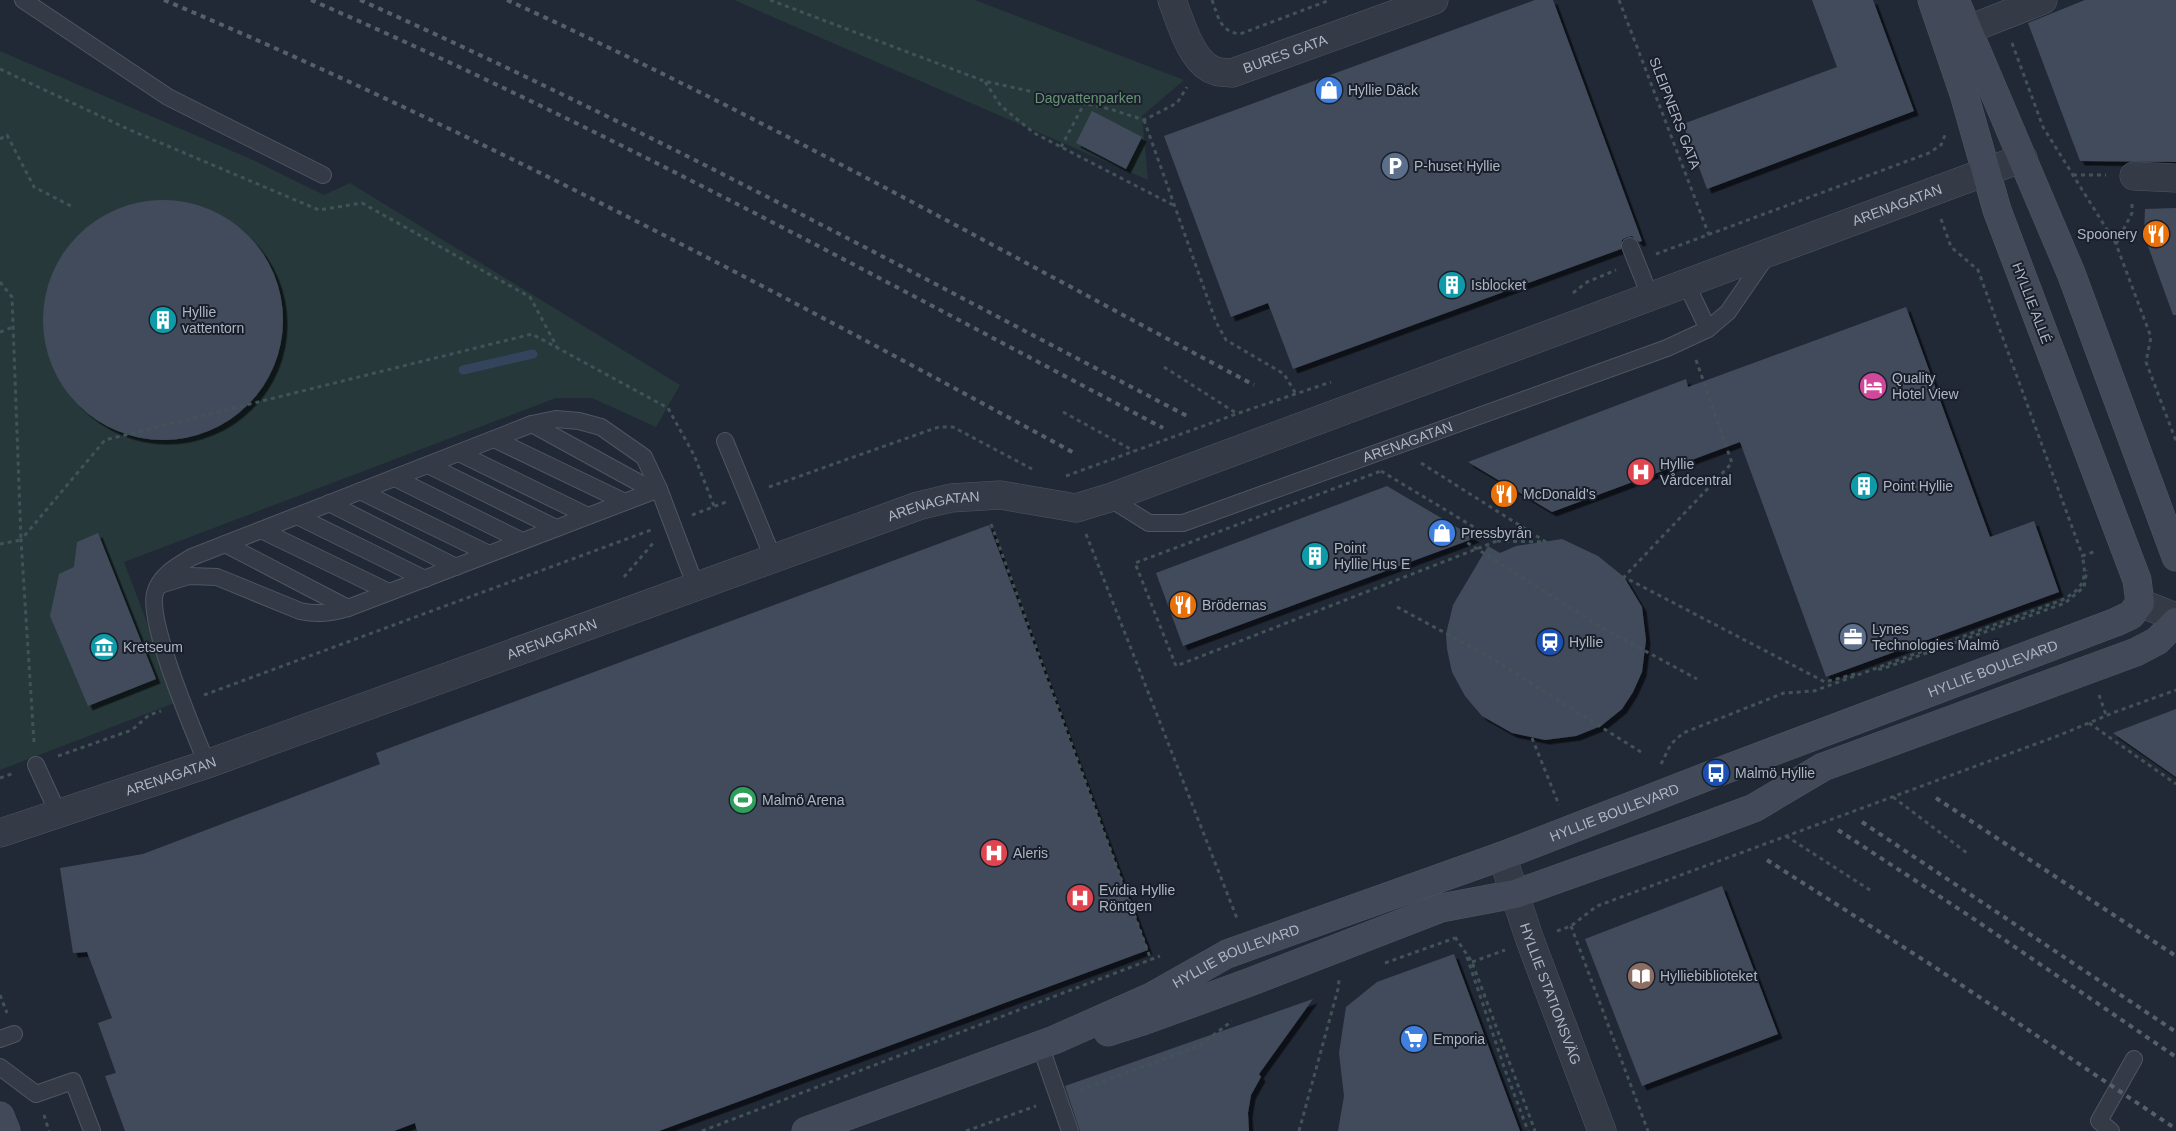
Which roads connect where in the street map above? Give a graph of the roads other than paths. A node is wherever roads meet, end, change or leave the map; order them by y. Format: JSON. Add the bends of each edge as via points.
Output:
{"nodes":[{"id":1,"x":23,"y":0,"type":"edge"},
{"id":2,"x":1172,"y":0,"type":"edge"},
{"id":3,"x":1434,"y":0,"type":"edge"},
{"id":4,"x":1932,"y":0,"type":"edge"},
{"id":5,"x":1956,"y":0,"type":"edge"},
{"id":6,"x":2043,"y":0,"type":"edge"},
{"id":7,"x":1967,"y":30,"type":"junction"},
{"id":8,"x":2023,"y":158,"type":"junction"},
{"id":9,"x":1986,"y":172,"type":"junction"},
{"id":10,"x":323,"y":175,"type":"dead end"},
{"id":11,"x":2134,"y":176,"type":"road end"},
{"id":12,"x":2176,"y":178,"type":"edge"},
{"id":13,"x":1630,"y":246,"type":"dead end"},
{"id":14,"x":1770,"y":251,"type":"junction"},
{"id":15,"x":1686,"y":283,"type":"junction"},
{"id":16,"x":1650,"y":296,"type":"junction"},
{"id":17,"x":1708,"y":329,"type":"junction"},
{"id":18,"x":532,"y":424,"type":"junction"},
{"id":19,"x":494,"y":439,"type":"junction"},
{"id":20,"x":724,"y":442,"type":"dead end"},
{"id":21,"x":460,"y":453,"type":"junction"},
{"id":22,"x":428,"y":465,"type":"junction"},
{"id":23,"x":395,"y":478,"type":"junction"},
{"id":24,"x":657,"y":490,"type":"junction"},
{"id":25,"x":360,"y":492,"type":"junction"},
{"id":26,"x":1109,"y":498,"type":"junction"},
{"id":27,"x":625,"y":502,"type":"junction"},
{"id":28,"x":329,"y":504,"type":"junction"},
{"id":29,"x":297,"y":516,"type":"junction"},
{"id":30,"x":588,"y":516,"type":"junction"},
{"id":31,"x":556,"y":528,"type":"junction"},
{"id":32,"x":261,"y":530,"type":"junction"},
{"id":33,"x":522,"y":541,"type":"junction"},
{"id":34,"x":225,"y":544,"type":"junction"},
{"id":35,"x":490,"y":554,"type":"junction"},
{"id":36,"x":2176,"y":557,"type":"edge"},
{"id":37,"x":773,"y":558,"type":"junction"},
{"id":38,"x":456,"y":567,"type":"junction"},
{"id":39,"x":425,"y":578,"type":"junction"},
{"id":40,"x":160,"y":585,"type":"junction"},
{"id":41,"x":696,"y":587,"type":"junction"},
{"id":42,"x":389,"y":592,"type":"junction"},
{"id":43,"x":2140,"y":603,"type":"junction"},
{"id":44,"x":348,"y":608,"type":"junction"},
{"id":45,"x":2176,"y":617,"type":"edge"},
{"id":46,"x":2176,"y":622,"type":"edge"},
{"id":47,"x":36,"y":764,"type":"road end"},
{"id":48,"x":207,"y":764,"type":"junction"},
{"id":49,"x":58,"y":813,"type":"junction"},
{"id":50,"x":0,"y":833,"type":"edge"},
{"id":51,"x":1502,"y":856,"type":"junction"},
{"id":52,"x":1515,"y":894,"type":"junction"},
{"id":53,"x":1047,"y":1042,"type":"junction"},
{"id":54,"x":2134,"y":1058,"type":"dead end"},
{"id":55,"x":0,"y":1067,"type":"edge"},
{"id":56,"x":0,"y":1116,"type":"edge"},
{"id":57,"x":6,"y":1131,"type":"edge"},
{"id":58,"x":92,"y":1131,"type":"edge"},
{"id":59,"x":806,"y":1131,"type":"edge"},
{"id":60,"x":1070,"y":1131,"type":"edge"},
{"id":61,"x":1602,"y":1131,"type":"edge"},
{"id":62,"x":2111,"y":1131,"type":"edge"}],
"edges":[{"from":1,"to":10,"type":"lane","via":[[168,96]]},
{"from":2,"to":3,"type":"street","name":"BURES GATA","via":[[1192,50],[1215,71],[1232,73]]},
{"from":4,"to":9,"type":"street","name":"HYLLIE ALLÉ"},
{"from":5,"to":7,"type":"street"},
{"from":6,"to":7,"type":"street"},
{"from":7,"to":8,"type":"street"},
{"from":8,"to":9,"type":"street","name":"ARENAGATAN"},
{"from":8,"to":36,"type":"street","via":[[2082,300]]},
{"from":9,"to":14,"type":"street","name":"ARENAGATAN"},
{"from":9,"to":43,"type":"street","name":"HYLLIE ALLÉ","via":[[1997,210],[2137,580]]},
{"from":11,"to":12,"type":"street"},
{"from":13,"to":16,"type":"lane"},
{"from":14,"to":15,"type":"street","name":"ARENAGATAN"},
{"from":14,"to":17,"type":"lane","name":"ARENAGATAN","via":[[1728,312]]},
{"from":15,"to":16,"type":"street","name":"ARENAGATAN"},
{"from":15,"to":17,"type":"lane"},
{"from":16,"to":26,"type":"street","name":"ARENAGATAN"},
{"from":17,"to":26,"type":"lane","name":"ARENAGATAN","via":[[1668,348],[1183,523],[1149,523]]},
{"from":18,"to":19,"type":"lane"},
{"from":18,"to":24,"type":"lane"},
{"from":18,"to":24,"type":"lane","via":[[556,419],[579,420],[602,427],[644,457]]},
{"from":19,"to":21,"type":"lane"},
{"from":19,"to":27,"type":"lane"},
{"from":20,"to":37,"type":"lane"},
{"from":21,"to":22,"type":"lane"},
{"from":21,"to":30,"type":"lane"},
{"from":22,"to":23,"type":"lane"},
{"from":22,"to":31,"type":"lane"},
{"from":23,"to":25,"type":"lane"},
{"from":23,"to":33,"type":"lane"},
{"from":24,"to":27,"type":"lane"},
{"from":24,"to":41,"type":"lane"},
{"from":25,"to":28,"type":"lane"},
{"from":25,"to":35,"type":"lane"},
{"from":26,"to":37,"type":"street","name":"ARENAGATAN","via":[[1076,508],[1000,495],[951,498],[918,506]]},
{"from":27,"to":30,"type":"lane"},
{"from":28,"to":29,"type":"lane"},
{"from":28,"to":38,"type":"lane"},
{"from":29,"to":32,"type":"lane"},
{"from":29,"to":39,"type":"lane"},
{"from":30,"to":31,"type":"lane"},
{"from":31,"to":33,"type":"lane"},
{"from":32,"to":34,"type":"lane"},
{"from":32,"to":42,"type":"lane"},
{"from":33,"to":35,"type":"lane"},
{"from":34,"to":40,"type":"lane","via":[[192,557],[168,572]]},
{"from":34,"to":44,"type":"lane"},
{"from":35,"to":38,"type":"lane"},
{"from":37,"to":41,"type":"street","name":"ARENAGATAN"},
{"from":38,"to":39,"type":"lane"},
{"from":39,"to":42,"type":"lane"},
{"from":40,"to":44,"type":"lane","via":[[189,576],[217,577],[300,611],[328,614]]},
{"from":40,"to":48,"type":"lane","via":[[155,594],[156,624]]},
{"from":41,"to":48,"type":"street","name":"ARENAGATAN"},
{"from":42,"to":44,"type":"lane"},
{"from":43,"to":45,"type":"street"},
{"from":43,"to":51,"type":"street","name":"HYLLIE BOULEVARD","via":[[2131,615],[2116,622]]},
{"from":46,"to":52,"type":"street","name":"HYLLIE BOULEVARD","via":[[2157,641],[2128,656],[1823,767],[1754,808]]},
{"from":47,"to":49,"type":"lane"},
{"from":48,"to":49,"type":"street","name":"ARENAGATAN"},
{"from":49,"to":50,"type":"street","name":"ARENAGATAN"},
{"from":51,"to":52,"type":"street","name":"HYLLIE STATIONSVÄG"},
{"from":51,"to":53,"type":"street","name":"HYLLIE BOULEVARD","via":[[1227,954],[1151,997]]},
{"from":52,"to":53,"type":"street","name":"HYLLIE BOULEVARD","via":[[1441,908],[1109,1032]]},
{"from":52,"to":61,"type":"street","name":"HYLLIE STATIONSVÄG"},
{"from":53,"to":59,"type":"street","name":"HYLLIE BOULEVARD"},
{"from":53,"to":60,"type":"lane","via":[[1058,1098]]},
{"from":54,"to":62,"type":"lane","via":[[2099,1121]]},
{"from":55,"to":58,"type":"lane","via":[[36,1094],[73,1081]]},
{"from":56,"to":57,"type":"street"}]}
